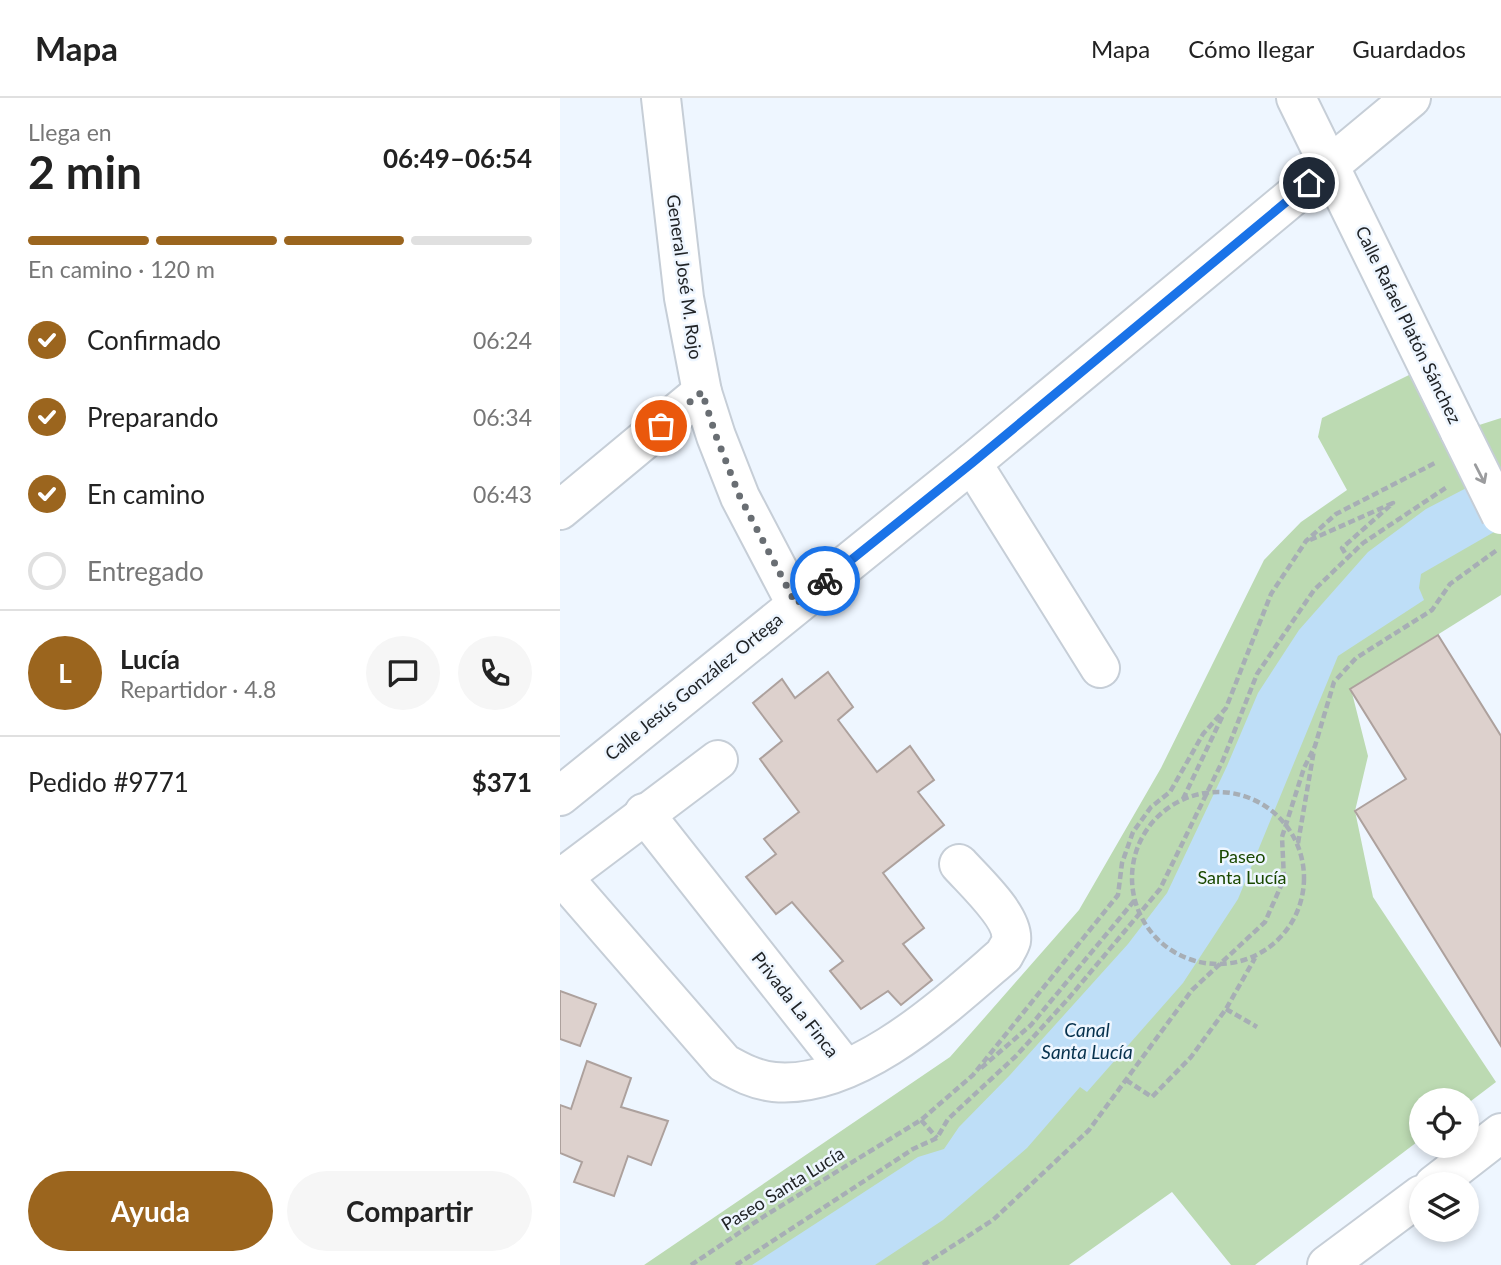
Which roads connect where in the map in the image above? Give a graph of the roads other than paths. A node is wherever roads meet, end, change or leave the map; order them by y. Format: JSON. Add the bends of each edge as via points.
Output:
{"nodes":[{"id":1,"x":661,"y":98,"type":"edge"},
{"id":2,"x":1296,"y":98,"type":"edge"},
{"id":3,"x":1411,"y":98,"type":"edge"},
{"id":4,"x":1330,"y":165,"type":"junction"},
{"id":5,"x":702,"y":392,"type":"junction"},
{"id":6,"x":972,"y":463,"type":"junction"},
{"id":7,"x":560,"y":510,"type":"edge"},
{"id":8,"x":1501,"y":515,"type":"edge"},
{"id":9,"x":796,"y":604,"type":"junction"},
{"id":10,"x":1100,"y":668,"type":"dead end"},
{"id":11,"x":718,"y":760,"type":"dead end"},
{"id":12,"x":560,"y":796,"type":"edge"},
{"id":13,"x":644,"y":813,"type":"junction"},
{"id":14,"x":960,"y":864,"type":"dead end"},
{"id":15,"x":561,"y":877,"type":"edge"},
{"id":16,"x":845,"y":1068,"type":"junction"},
{"id":17,"x":1501,"y":1133,"type":"edge"},
{"id":18,"x":1451,"y":1172,"type":"edge"},
{"id":19,"x":1409,"y":1204,"type":"edge"},
{"id":20,"x":1327,"y":1265,"type":"edge"}],
"edges":[{"from":1,"to":5,"type":"street","name":"General José M. Rojo","via":[[684,298]]},
{"from":2,"to":4,"type":"street","name":"Calle Rafael Platón Sánchez"},
{"from":3,"to":4,"type":"street","name":"Calle Jesús González Ortega"},
{"from":4,"to":6,"type":"street","name":"Calle Jesús González Ortega"},
{"from":4,"to":8,"type":"street","name":"Calle Rafael Platón Sánchez","one_way":true,"bridge":true,"via":[[1449,447]]},
{"from":5,"to":7,"type":"street"},
{"from":5,"to":9,"type":"street","name":"General José M. Rojo","via":[[740,497]]},
{"from":6,"to":9,"type":"street","name":"Calle Jesús González Ortega"},
{"from":6,"to":10,"type":"street"},
{"from":9,"to":12,"type":"street","name":"Calle Jesús González Ortega"},
{"from":11,"to":13,"type":"street","name":"Privada La Finca"},
{"from":13,"to":15,"type":"street","name":"Privada La Finca"},
{"from":13,"to":16,"type":"street","name":"Privada La Finca"},
{"from":14,"to":16,"type":"street","via":[[1010,929],[1011,942],[1004,955],[931,1018],[885,1049]]},
{"from":15,"to":16,"type":"street","name":"Privada La Finca","via":[[724,1063],[747,1076],[774,1082],[808,1080]]},
{"from":17,"to":18,"type":"street"},
{"from":19,"to":20,"type":"street"}]}
